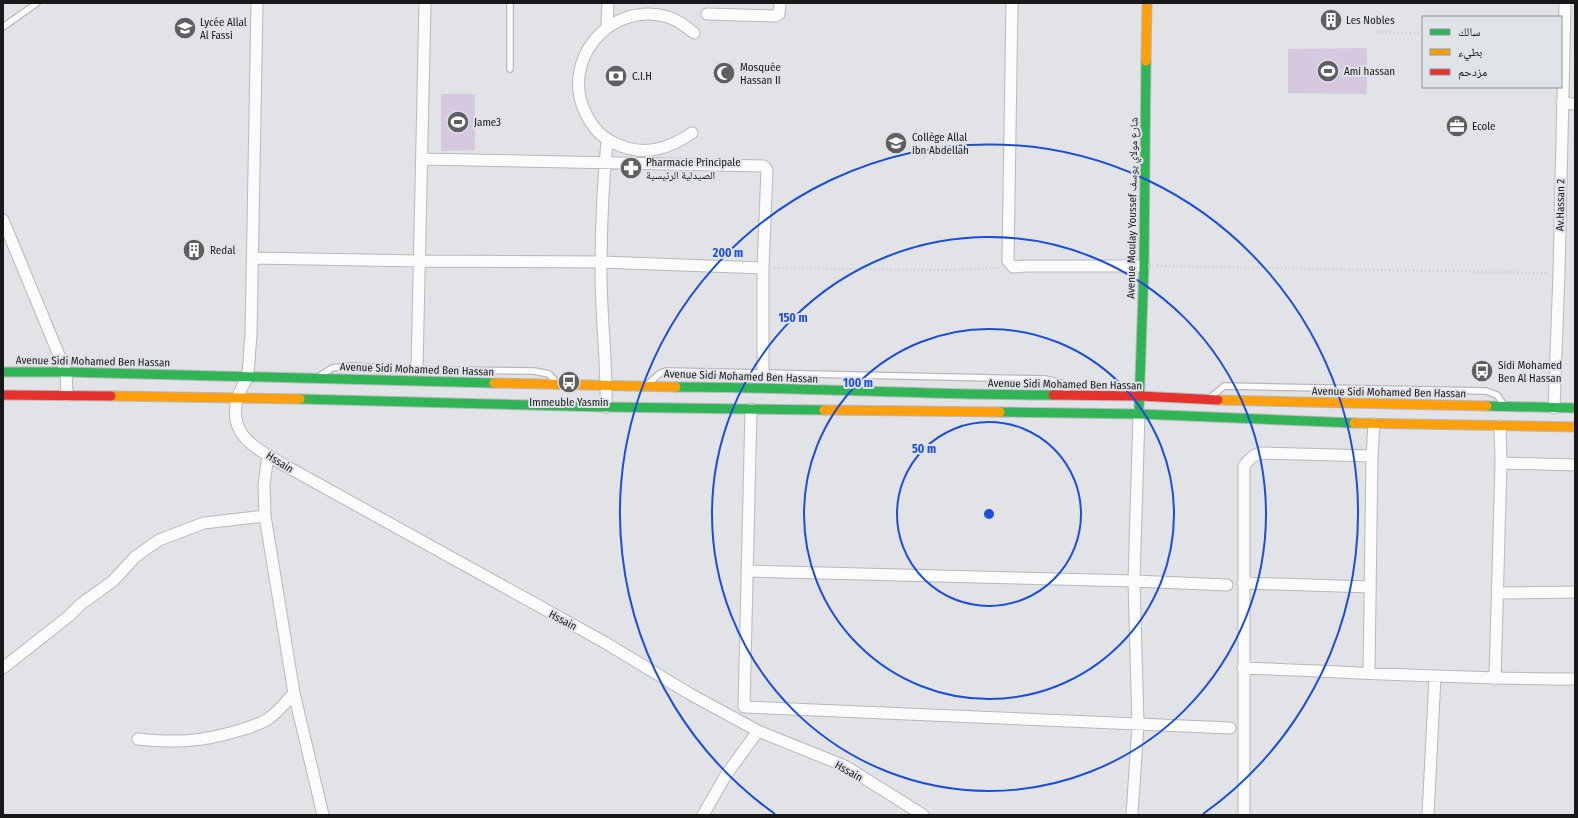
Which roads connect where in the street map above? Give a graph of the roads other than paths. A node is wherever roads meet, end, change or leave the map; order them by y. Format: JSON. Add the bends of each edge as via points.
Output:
{"nodes":[{"id":1,"x":37,"y":3,"type":"edge"},
{"id":2,"x":257,"y":3,"type":"edge"},
{"id":3,"x":425,"y":3,"type":"edge"},
{"id":4,"x":510,"y":3,"type":"edge"},
{"id":5,"x":608,"y":3,"type":"edge"},
{"id":6,"x":780,"y":3,"type":"edge"},
{"id":7,"x":1012,"y":3,"type":"edge"},
{"id":8,"x":1147,"y":3,"type":"edge"},
{"id":9,"x":1565,"y":3,"type":"edge"},
{"id":10,"x":707,"y":14,"type":"dead end"},
{"id":11,"x":3,"y":26,"type":"edge"},
{"id":12,"x":607,"y":26,"type":"junction"},
{"id":13,"x":694,"y":33,"type":"dead end"},
{"id":14,"x":510,"y":69,"type":"dead end"},
{"id":15,"x":1562,"y":103,"type":"junction"},
{"id":16,"x":1575,"y":104,"type":"edge"},
{"id":17,"x":692,"y":133,"type":"dead end"},
{"id":18,"x":607,"y":141,"type":"junction"},
{"id":19,"x":422,"y":159,"type":"junction"},
{"id":20,"x":605,"y":164,"type":"junction"},
{"id":21,"x":3,"y":220,"type":"edge"},
{"id":22,"x":252,"y":258,"type":"junction"},
{"id":23,"x":420,"y":261,"type":"junction"},
{"id":24,"x":601,"y":262,"type":"junction"},
{"id":25,"x":1144,"y":266,"type":"junction"},
{"id":26,"x":763,"y":268,"type":"junction"},
{"id":27,"x":417,"y":369,"type":"junction"},
{"id":28,"x":3,"y":372,"type":"edge"},
{"id":29,"x":66,"y":372,"type":"junction"},
{"id":30,"x":763,"y":374,"type":"junction"},
{"id":31,"x":247,"y":376,"type":"junction"},
{"id":32,"x":318,"y":378,"type":"junction"},
{"id":33,"x":558,"y":385,"type":"junction"},
{"id":34,"x":646,"y":385,"type":"junction"},
{"id":35,"x":607,"y":386,"type":"junction"},
{"id":36,"x":3,"y":395,"type":"edge"},
{"id":37,"x":66,"y":395,"type":"junction"},
{"id":38,"x":1070,"y":396,"type":"junction"},
{"id":39,"x":1140,"y":396,"type":"junction"},
{"id":40,"x":238,"y":397,"type":"junction"},
{"id":41,"x":1208,"y":400,"type":"junction"},
{"id":42,"x":606,"y":407,"type":"junction"},
{"id":43,"x":1505,"y":407,"type":"junction"},
{"id":44,"x":1554,"y":408,"type":"junction"},
{"id":45,"x":1575,"y":408,"type":"edge"},
{"id":46,"x":751,"y":409,"type":"junction"},
{"id":47,"x":1139,"y":414,"type":"junction"},
{"id":48,"x":1374,"y":424,"type":"junction"},
{"id":49,"x":1500,"y":426,"type":"junction"},
{"id":50,"x":1575,"y":427,"type":"edge"},
{"id":51,"x":268,"y":455,"type":"junction"},
{"id":52,"x":1372,"y":456,"type":"junction"},
{"id":53,"x":1501,"y":463,"type":"junction"},
{"id":54,"x":1575,"y":465,"type":"edge"},
{"id":55,"x":265,"y":516,"type":"junction"},
{"id":56,"x":747,"y":571,"type":"junction"},
{"id":57,"x":1134,"y":581,"type":"junction"},
{"id":58,"x":1243,"y":582,"type":"junction"},
{"id":59,"x":1227,"y":585,"type":"dead end"},
{"id":60,"x":1370,"y":586,"type":"junction"},
{"id":61,"x":1575,"y":592,"type":"edge"},
{"id":62,"x":1498,"y":593,"type":"junction"},
{"id":63,"x":3,"y":668,"type":"edge"},
{"id":64,"x":1243,"y":668,"type":"junction"},
{"id":65,"x":1369,"y":673,"type":"junction"},
{"id":66,"x":1435,"y":677,"type":"junction"},
{"id":67,"x":1496,"y":679,"type":"junction"},
{"id":68,"x":1575,"y":679,"type":"edge"},
{"id":69,"x":294,"y":693,"type":"junction"},
{"id":70,"x":1138,"y":724,"type":"junction"},
{"id":71,"x":1230,"y":728,"type":"dead end"},
{"id":72,"x":758,"y":731,"type":"junction"},
{"id":73,"x":138,"y":739,"type":"dead end"},
{"id":74,"x":323,"y":815,"type":"edge"},
{"id":75,"x":703,"y":815,"type":"edge"},
{"id":76,"x":923,"y":815,"type":"edge"},
{"id":77,"x":1132,"y":815,"type":"edge"},
{"id":78,"x":1244,"y":815,"type":"edge"},
{"id":79,"x":1428,"y":815,"type":"edge"}],
"edges":[{"from":1,"to":11,"type":"lane"},
{"from":2,"to":22,"type":"street","name":"Hssain"},
{"from":3,"to":19,"type":"street"},
{"from":4,"to":14,"type":"lane"},
{"from":5,"to":12,"type":"street"},
{"from":6,"to":10,"type":"street","via":[[779,14],[775,16]]},
{"from":7,"to":25,"type":"street","via":[[1008,261],[1013,267]]},
{"from":8,"to":25,"type":"street","name":"Avenue Moulay Youssef شارع مولاي يوسف"},
{"from":9,"to":15,"type":"street","name":"Av.Hassan 2"},
{"from":12,"to":13,"type":"street","via":[[621,18],[636,14],[652,14],[681,23]]},
{"from":12,"to":18,"type":"street","via":[[582,58],[578,81],[582,105],[591,124]]},
{"from":15,"to":16,"type":"street"},
{"from":15,"to":44,"type":"street","name":"Av.Hassan 2"},
{"from":17,"to":18,"type":"street","via":[[668,147],[646,151],[630,149]]},
{"from":18,"to":20,"type":"street"},
{"from":19,"to":20,"type":"street"},
{"from":19,"to":23,"type":"street"},
{"from":20,"to":24,"type":"street"},
{"from":20,"to":26,"type":"street","via":[[764,166],[767,170]]},
{"from":21,"to":29,"type":"street"},
{"from":22,"to":23,"type":"street"},
{"from":22,"to":31,"type":"street","name":"Hssain","via":[[251,337]]},
{"from":23,"to":24,"type":"street"},
{"from":23,"to":27,"type":"street"},
{"from":24,"to":26,"type":"street"},
{"from":24,"to":35,"type":"street"},
{"from":25,"to":39,"type":"street","name":"Avenue Moulay Youssef شارع مولاي يوسف"},
{"from":26,"to":30,"type":"street"},
{"from":27,"to":32,"type":"lane","via":[[349,366],[332,368]]},
{"from":27,"to":33,"type":"lane","via":[[534,371],[549,374]]},
{"from":28,"to":29,"type":"street","name":"Avenue Sidi Mohamed Ben Hassan"},
{"from":29,"to":31,"type":"street","name":"Avenue Sidi Mohamed Ben Hassan"},
{"from":29,"to":37,"type":"street"},
{"from":30,"to":34,"type":"lane","via":[[666,371]]},
{"from":30,"to":38,"type":"lane","via":[[1045,379],[1061,383]]},
{"from":31,"to":32,"type":"street","name":"Avenue Sidi Mohamed Ben Hassan"},
{"from":31,"to":40,"type":"street","name":"Hssain"},
{"from":32,"to":33,"type":"street","name":"Avenue Sidi Mohamed Ben Hassan"},
{"from":33,"to":35,"type":"street","name":"Avenue Sidi Mohamed Ben Hassan"},
{"from":34,"to":35,"type":"street","name":"Avenue Sidi Mohamed Ben Hassan"},
{"from":34,"to":38,"type":"street","name":"Avenue Sidi Mohamed Ben Hassan"},
{"from":35,"to":42,"type":"street"},
{"from":36,"to":37,"type":"street"},
{"from":37,"to":40,"type":"street"},
{"from":38,"to":39,"type":"street","name":"Avenue Sidi Mohamed Ben Hassan"},
{"from":39,"to":41,"type":"street","name":"Avenue Sidi Mohamed Ben Hassan"},
{"from":39,"to":47,"type":"street","name":"Avenue Moulay Youssef شارع مولاي يوسف"},
{"from":40,"to":42,"type":"street"},
{"from":40,"to":51,"type":"street","name":"Hssain","via":[[235,419],[241,434]]},
{"from":41,"to":43,"type":"street","name":"Avenue Sidi Mohamed Ben Hassan"},
{"from":41,"to":43,"type":"lane","via":[[1224,386],[1327,387],[1486,391],[1497,395]]},
{"from":42,"to":46,"type":"street"},
{"from":43,"to":44,"type":"street","name":"Avenue Sidi Mohamed Ben Hassan"},
{"from":44,"to":45,"type":"street","name":"Avenue Sidi Mohamed Ben Hassan"},
{"from":46,"to":47,"type":"street"},
{"from":46,"to":56,"type":"street"},
{"from":47,"to":48,"type":"street"},
{"from":47,"to":57,"type":"street"},
{"from":48,"to":49,"type":"street"},
{"from":48,"to":52,"type":"street"},
{"from":49,"to":50,"type":"street"},
{"from":49,"to":53,"type":"street"},
{"from":51,"to":55,"type":"street","via":[[264,485]]},
{"from":51,"to":72,"type":"street","name":"Hssain"},
{"from":52,"to":58,"type":"street","via":[[1260,453],[1248,460],[1244,466]]},
{"from":52,"to":60,"type":"street"},
{"from":53,"to":54,"type":"street"},
{"from":53,"to":62,"type":"street"},
{"from":55,"to":63,"type":"street","via":[[204,523],[159,540],[135,556],[113,581]]},
{"from":55,"to":69,"type":"street"},
{"from":56,"to":57,"type":"street"},
{"from":56,"to":70,"type":"street","via":[[744,706]]},
{"from":57,"to":59,"type":"street"},
{"from":57,"to":70,"type":"street"},
{"from":58,"to":60,"type":"street"},
{"from":58,"to":64,"type":"street"},
{"from":60,"to":65,"type":"street"},
{"from":61,"to":62,"type":"street"},
{"from":62,"to":67,"type":"street"},
{"from":64,"to":65,"type":"street"},
{"from":64,"to":78,"type":"street"},
{"from":65,"to":66,"type":"street"},
{"from":66,"to":67,"type":"street"},
{"from":66,"to":79,"type":"street"},
{"from":67,"to":68,"type":"street"},
{"from":69,"to":73,"type":"street","via":[[269,718],[224,736],[174,742]]},
{"from":69,"to":74,"type":"street"},
{"from":70,"to":71,"type":"street"},
{"from":70,"to":77,"type":"street"},
{"from":72,"to":75,"type":"street","via":[[726,776]]},
{"from":72,"to":76,"type":"street","name":"Hssain","via":[[845,766]]}]}
